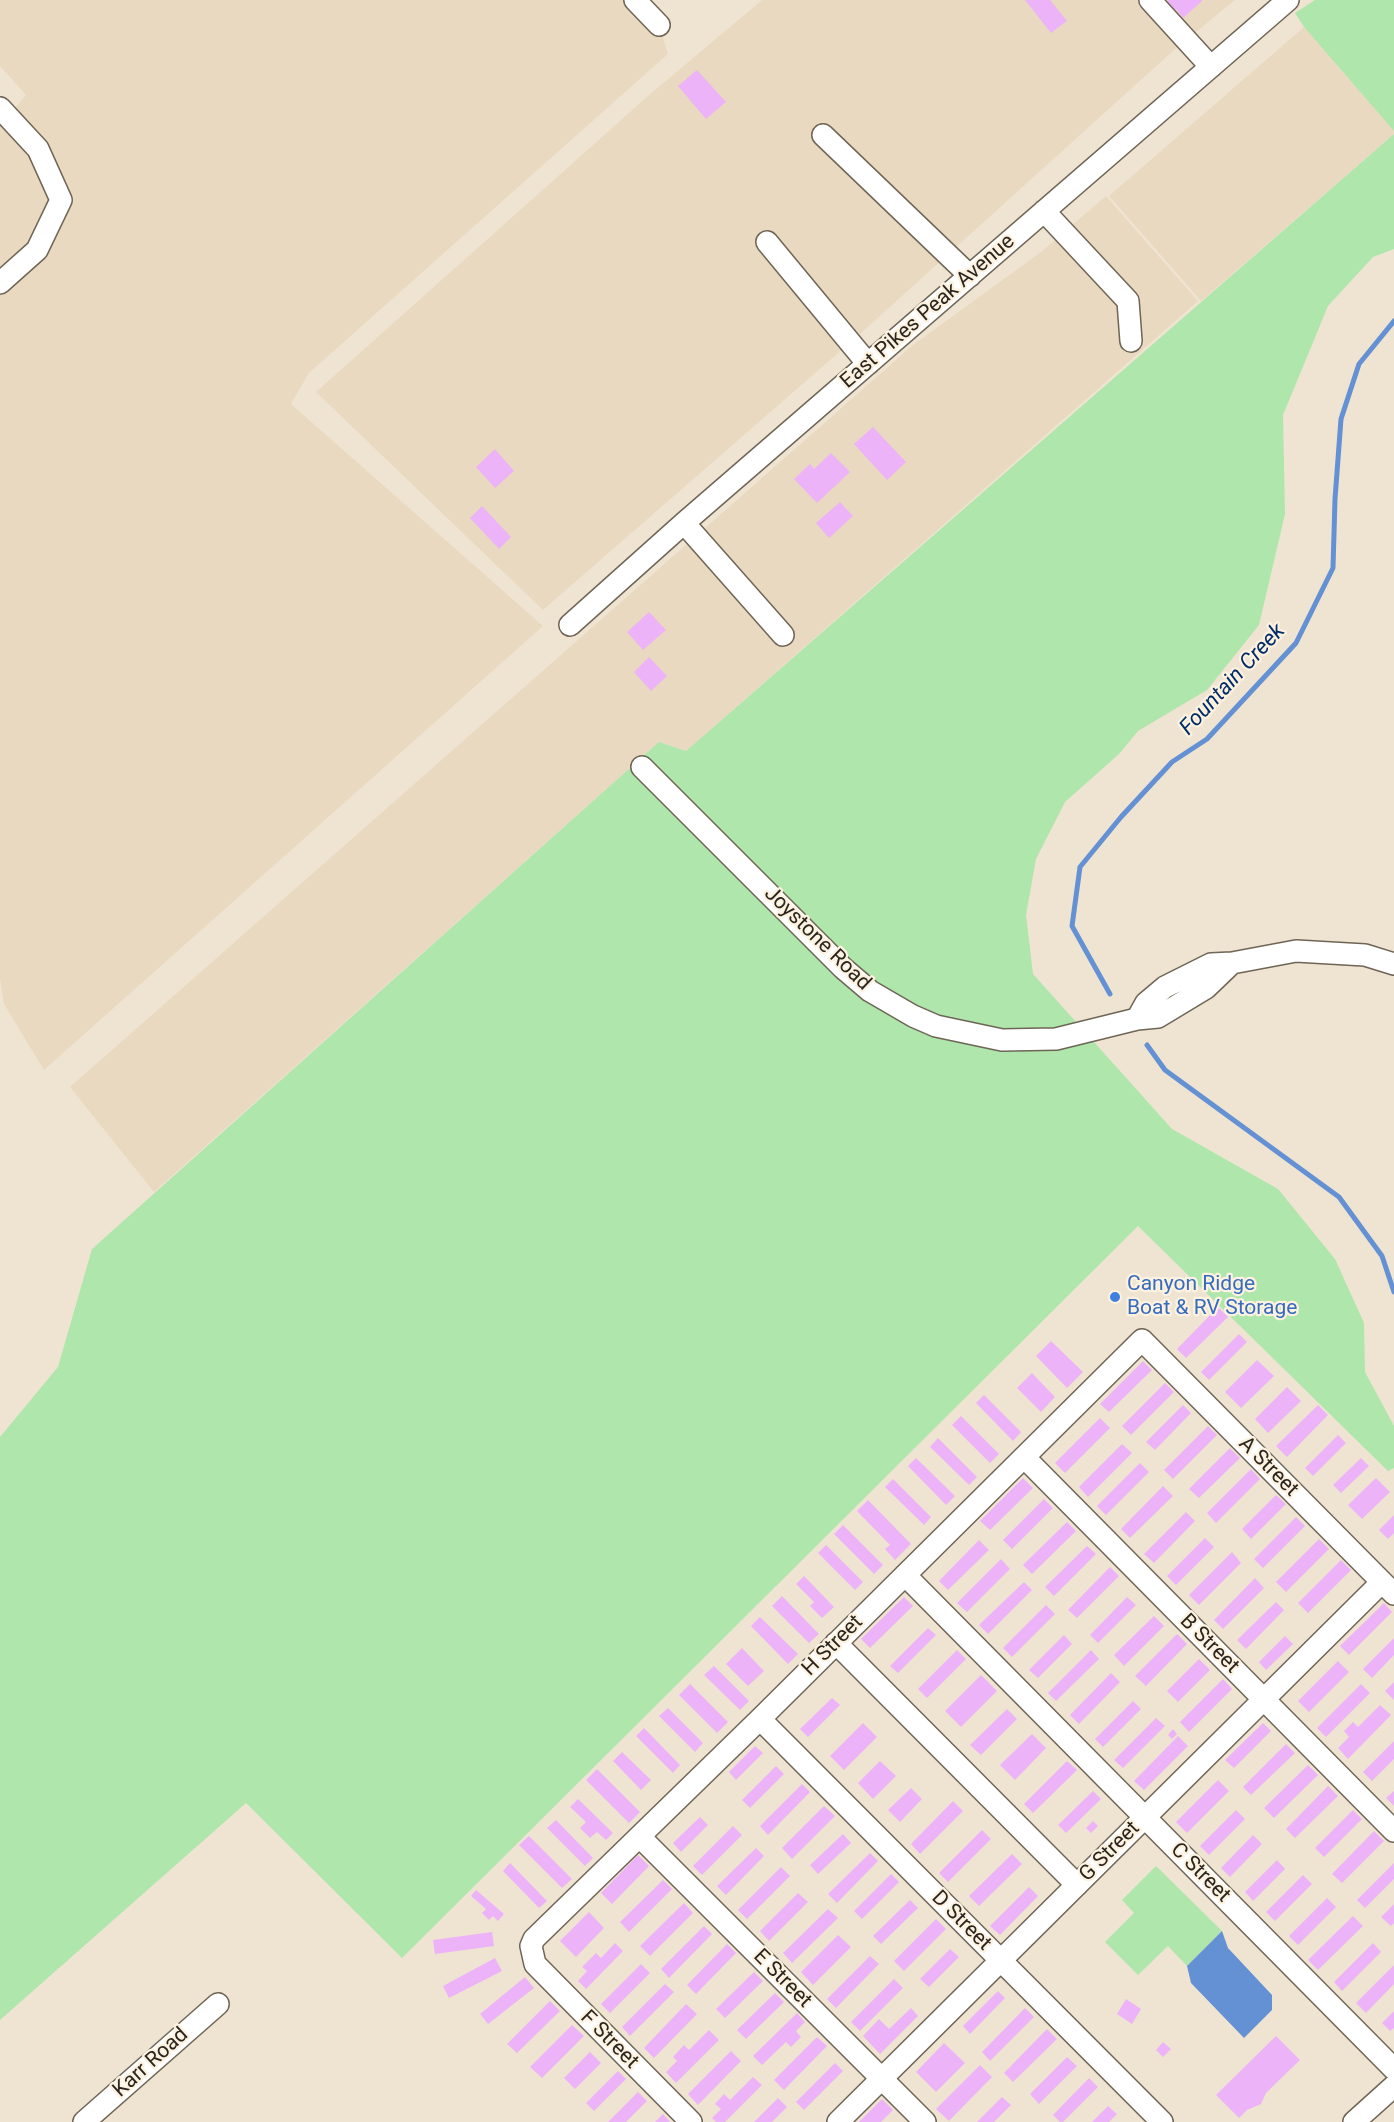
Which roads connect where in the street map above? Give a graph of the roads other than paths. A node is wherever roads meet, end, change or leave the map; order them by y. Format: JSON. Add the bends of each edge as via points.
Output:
{"nodes":[{"id":1,"x":634,"y":0,"type":"edge"},
{"id":2,"x":1150,"y":0,"type":"edge"},
{"id":3,"x":1288,"y":0,"type":"edge"},
{"id":4,"x":659,"y":25,"type":"dead end"},
{"id":5,"x":1211,"y":67,"type":"junction"},
{"id":6,"x":0,"y":108,"type":"edge"},
{"id":7,"x":823,"y":135,"type":"dead end"},
{"id":8,"x":1044,"y":211,"type":"junction"},
{"id":9,"x":767,"y":242,"type":"dead end"},
{"id":10,"x":970,"y":276,"type":"junction"},
{"id":11,"x":0,"y":283,"type":"edge"},
{"id":12,"x":1131,"y":341,"type":"dead end"},
{"id":13,"x":868,"y":364,"type":"junction"},
{"id":14,"x":684,"y":524,"type":"junction"},
{"id":15,"x":570,"y":625,"type":"dead end"},
{"id":16,"x":783,"y":635,"type":"dead end"},
{"id":17,"x":642,"y":767,"type":"dead end"},
{"id":18,"x":1394,"y":964,"type":"edge"},
{"id":19,"x":1142,"y":1340,"type":"joint"},
{"id":20,"x":1024,"y":1457,"type":"junction"},
{"id":21,"x":905,"y":1575,"type":"junction"},
{"id":22,"x":1388,"y":1588,"type":"edge"},
{"id":23,"x":836,"y":1643,"type":"junction"},
{"id":24,"x":1264,"y":1699,"type":"junction"},
{"id":25,"x":760,"y":1719,"type":"junction"},
{"id":26,"x":1145,"y":1818,"type":"junction"},
{"id":27,"x":1394,"y":1831,"type":"edge"},
{"id":28,"x":640,"y":1837,"type":"junction"},
{"id":29,"x":1077,"y":1885,"type":"junction"},
{"id":30,"x":525,"y":1954,"type":"joint"},
{"id":31,"x":1000,"y":1960,"type":"junction"},
{"id":32,"x":218,"y":2004,"type":"dead end"},
{"id":33,"x":1394,"y":2069,"type":"edge"},
{"id":34,"x":882,"y":2078,"type":"junction"},
{"id":35,"x":1394,"y":2086,"type":"edge"},
{"id":36,"x":84,"y":2122,"type":"edge"},
{"id":37,"x":692,"y":2122,"type":"edge"},
{"id":38,"x":838,"y":2122,"type":"edge"},
{"id":39,"x":925,"y":2122,"type":"edge"},
{"id":40,"x":1162,"y":2122,"type":"edge"},
{"id":41,"x":1354,"y":2122,"type":"edge"}],
"edges":[{"from":1,"to":4,"type":"street"},
{"from":2,"to":5,"type":"street"},
{"from":3,"to":5,"type":"street","name":"East Pikes Peak Avenue"},
{"from":5,"to":8,"type":"street","name":"East Pikes Peak Avenue"},
{"from":6,"to":11,"type":"street","via":[[38,149],[61,200],[37,250]]},
{"from":7,"to":10,"type":"street"},
{"from":8,"to":10,"type":"street","name":"East Pikes Peak Avenue"},
{"from":8,"to":12,"type":"street","via":[[1128,301]]},
{"from":9,"to":13,"type":"street"},
{"from":10,"to":13,"type":"street","name":"East Pikes Peak Avenue"},
{"from":13,"to":14,"type":"street","name":"East Pikes Peak Avenue"},
{"from":14,"to":15,"type":"street","name":"East Pikes Peak Avenue"},
{"from":14,"to":16,"type":"street"},
{"from":17,"to":18,"type":"street","name":"Joystone Road","via":[[843,968],[870,991],[936,1026],[1002,1040],[1056,1039],[1158,1017],[1206,988],[1232,963],[1296,951],[1365,955]]},
{"from":19,"to":20,"type":"street","name":"H Street"},
{"from":19,"to":22,"type":"street","name":"A Street"},
{"from":20,"to":21,"type":"street","name":"H Street"},
{"from":20,"to":24,"type":"street","name":"B Street"},
{"from":21,"to":23,"type":"street","name":"H Street"},
{"from":21,"to":26,"type":"street","name":"C Street"},
{"from":22,"to":24,"type":"street","name":"G Street"},
{"from":23,"to":25,"type":"street","name":"H Street"},
{"from":23,"to":29,"type":"street"},
{"from":24,"to":26,"type":"street","name":"G Street"},
{"from":24,"to":27,"type":"street","name":"B Street"},
{"from":25,"to":28,"type":"street","name":"H Street"},
{"from":25,"to":31,"type":"street","name":"D Street"},
{"from":26,"to":29,"type":"street","name":"G Street"},
{"from":26,"to":33,"type":"street","name":"C Street"},
{"from":28,"to":30,"type":"street","name":"H Street","via":[[534,1939]]},
{"from":28,"to":34,"type":"street","name":"E Street"},
{"from":29,"to":31,"type":"street","name":"G Street"},
{"from":30,"to":37,"type":"street","name":"F Street"},
{"from":31,"to":34,"type":"street","name":"G Street"},
{"from":31,"to":40,"type":"street","name":"D Street"},
{"from":32,"to":36,"type":"street","name":"Karr Road"},
{"from":34,"to":38,"type":"street","name":"G Street"},
{"from":34,"to":39,"type":"street","name":"E Street"},
{"from":35,"to":41,"type":"street"}]}
